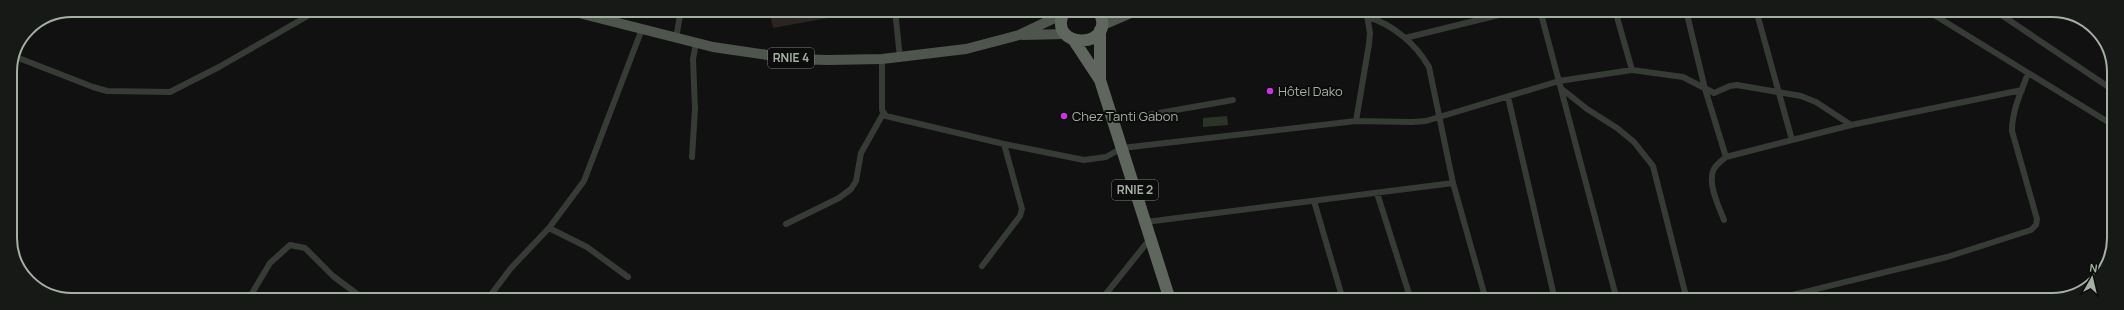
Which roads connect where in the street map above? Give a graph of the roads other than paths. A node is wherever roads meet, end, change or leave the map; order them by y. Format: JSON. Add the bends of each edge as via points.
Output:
{"nodes":[{"id":1,"x":306,"y":17,"type":"edge"},
{"id":2,"x":593,"y":17,"type":"edge"},
{"id":3,"x":680,"y":17,"type":"edge"},
{"id":4,"x":895,"y":17,"type":"edge"},
{"id":5,"x":1054,"y":17,"type":"edge"},
{"id":6,"x":1063,"y":17,"type":"edge"},
{"id":7,"x":1101,"y":17,"type":"edge"},
{"id":8,"x":1124,"y":17,"type":"edge"},
{"id":9,"x":1367,"y":17,"type":"edge"},
{"id":10,"x":1372,"y":17,"type":"edge"},
{"id":11,"x":1490,"y":17,"type":"edge"},
{"id":12,"x":1542,"y":17,"type":"edge"},
{"id":13,"x":1617,"y":17,"type":"edge"},
{"id":14,"x":1688,"y":17,"type":"edge"},
{"id":15,"x":1758,"y":17,"type":"edge"},
{"id":16,"x":1937,"y":17,"type":"edge"},
{"id":17,"x":2004,"y":17,"type":"edge"},
{"id":18,"x":1101,"y":28,"type":"junction"},
{"id":19,"x":642,"y":30,"type":"junction"},
{"id":20,"x":1019,"y":35,"type":"junction"},
{"id":21,"x":1069,"y":37,"type":"junction"},
{"id":22,"x":676,"y":38,"type":"junction"},
{"id":23,"x":1405,"y":38,"type":"junction"},
{"id":24,"x":696,"y":43,"type":"junction"},
{"id":25,"x":19,"y":58,"type":"edge"},
{"id":26,"x":900,"y":58,"type":"junction"},
{"id":27,"x":882,"y":59,"type":"junction"},
{"id":28,"x":1632,"y":70,"type":"junction"},
{"id":29,"x":2028,"y":73,"type":"junction"},
{"id":30,"x":1100,"y":80,"type":"junction"},
{"id":31,"x":1559,"y":81,"type":"junction"},
{"id":32,"x":2107,"y":86,"type":"edge"},
{"id":33,"x":1562,"y":88,"type":"junction"},
{"id":34,"x":1705,"y":88,"type":"junction"},
{"id":35,"x":2022,"y":90,"type":"junction"},
{"id":36,"x":1778,"y":91,"type":"junction"},
{"id":37,"x":1508,"y":97,"type":"junction"},
{"id":38,"x":1233,"y":100,"type":"dead end"},
{"id":39,"x":883,"y":114,"type":"junction"},
{"id":40,"x":1439,"y":116,"type":"junction"},
{"id":41,"x":1113,"y":121,"type":"junction"},
{"id":42,"x":1356,"y":121,"type":"junction"},
{"id":43,"x":2107,"y":121,"type":"edge"},
{"id":44,"x":1851,"y":125,"type":"junction"},
{"id":45,"x":1792,"y":140,"type":"junction"},
{"id":46,"x":1004,"y":144,"type":"junction"},
{"id":47,"x":1122,"y":148,"type":"junction"},
{"id":48,"x":692,"y":157,"type":"dead end"},
{"id":49,"x":1726,"y":157,"type":"junction"},
{"id":50,"x":1453,"y":183,"type":"junction"},
{"id":51,"x":1377,"y":193,"type":"junction"},
{"id":52,"x":1314,"y":201,"type":"junction"},
{"id":53,"x":1724,"y":220,"type":"dead end"},
{"id":54,"x":1146,"y":222,"type":"junction"},
{"id":55,"x":786,"y":224,"type":"dead end"},
{"id":56,"x":549,"y":228,"type":"junction"},
{"id":57,"x":1151,"y":238,"type":"junction"},
{"id":58,"x":982,"y":266,"type":"dead end"},
{"id":59,"x":628,"y":276,"type":"dead end"},
{"id":60,"x":252,"y":293,"type":"edge"},
{"id":61,"x":356,"y":293,"type":"edge"},
{"id":62,"x":491,"y":293,"type":"edge"},
{"id":63,"x":1107,"y":293,"type":"edge"},
{"id":64,"x":1168,"y":293,"type":"edge"},
{"id":65,"x":1341,"y":293,"type":"edge"},
{"id":66,"x":1409,"y":293,"type":"edge"},
{"id":67,"x":1484,"y":293,"type":"edge"},
{"id":68,"x":1553,"y":293,"type":"edge"},
{"id":69,"x":1616,"y":293,"type":"edge"},
{"id":70,"x":1685,"y":293,"type":"edge"},
{"id":71,"x":1801,"y":293,"type":"edge"}],
"edges":[{"from":1,"to":25,"type":"street","via":[[170,92],[107,91],[93,88]]},
{"from":2,"to":19,"type":"main road","number":"RNIE 4"},
{"from":3,"to":22,"type":"street"},
{"from":4,"to":26,"type":"street"},
{"from":5,"to":20,"type":"main road","number":"RNIE 4"},
{"from":6,"to":21,"type":"highway","via":[[1062,23]]},
{"from":7,"to":18,"type":"highway"},
{"from":8,"to":18,"type":"main road"},
{"from":9,"to":42,"type":"street","via":[[1369,44]]},
{"from":10,"to":23,"type":"street"},
{"from":11,"to":23,"type":"street"},
{"from":12,"to":31,"type":"street"},
{"from":13,"to":28,"type":"street"},
{"from":14,"to":34,"type":"street"},
{"from":15,"to":36,"type":"street"},
{"from":16,"to":29,"type":"street"},
{"from":17,"to":32,"type":"street"},
{"from":18,"to":21,"type":"highway","via":[[1088,40],[1080,41]]},
{"from":18,"to":30,"type":"highway"},
{"from":19,"to":22,"type":"main road","number":"RNIE 4"},
{"from":19,"to":56,"type":"street","via":[[584,181]]},
{"from":20,"to":21,"type":"main road","number":"RNIE 4"},
{"from":20,"to":26,"type":"main road","number":"RNIE 4","via":[[966,49]]},
{"from":21,"to":30,"type":"highway"},
{"from":22,"to":24,"type":"main road","number":"RNIE 4"},
{"from":23,"to":40,"type":"street","via":[[1429,66]]},
{"from":24,"to":27,"type":"main road","number":"RNIE 4","via":[[795,59]]},
{"from":24,"to":48,"type":"street"},
{"from":26,"to":27,"type":"main road","number":"RNIE 4"},
{"from":27,"to":39,"type":"street"},
{"from":28,"to":31,"type":"street"},
{"from":28,"to":34,"type":"street","via":[[1683,77]]},
{"from":29,"to":35,"type":"street"},
{"from":29,"to":43,"type":"street"},
{"from":30,"to":41,"type":"highway","number":"RNIE 2"},
{"from":31,"to":33,"type":"street"},
{"from":31,"to":37,"type":"street"},
{"from":33,"to":69,"type":"street"},
{"from":33,"to":70,"type":"street","via":[[1634,142],[1653,166]]},
{"from":34,"to":36,"type":"street","via":[[1714,93],[1737,85]]},
{"from":34,"to":49,"type":"street"},
{"from":35,"to":44,"type":"street"},
{"from":35,"to":71,"type":"street","via":[[2012,118],[2012,131],[2037,219],[2031,230],[1940,259]]},
{"from":36,"to":44,"type":"street","via":[[1809,99]]},
{"from":36,"to":45,"type":"street"},
{"from":37,"to":40,"type":"street"},
{"from":37,"to":68,"type":"street"},
{"from":38,"to":41,"type":"street"},
{"from":39,"to":46,"type":"street"},
{"from":39,"to":55,"type":"street","via":[[861,153],[856,182],[851,189],[839,198]]},
{"from":40,"to":42,"type":"street","via":[[1426,121],[1412,122]]},
{"from":40,"to":50,"type":"street"},
{"from":41,"to":47,"type":"highway","number":"RNIE 2"},
{"from":42,"to":47,"type":"street"},
{"from":44,"to":45,"type":"street"},
{"from":45,"to":49,"type":"street"},
{"from":46,"to":47,"type":"street","via":[[1084,160],[1106,157]]},
{"from":46,"to":58,"type":"street","via":[[1022,209],[1020,216]]},
{"from":47,"to":54,"type":"highway","number":"RNIE 2"},
{"from":49,"to":53,"type":"street","via":[[1712,172],[1717,202]]},
{"from":50,"to":51,"type":"street"},
{"from":50,"to":67,"type":"street"},
{"from":51,"to":52,"type":"street"},
{"from":51,"to":66,"type":"street"},
{"from":52,"to":54,"type":"street"},
{"from":52,"to":65,"type":"street"},
{"from":54,"to":57,"type":"highway","number":"RNIE 2"},
{"from":56,"to":59,"type":"street","via":[[587,247]]},
{"from":56,"to":62,"type":"street"},
{"from":57,"to":63,"type":"street"},
{"from":57,"to":64,"type":"highway","number":"RNIE 2"},
{"from":60,"to":61,"type":"street","via":[[270,263],[290,245],[305,248],[333,276]]}]}
